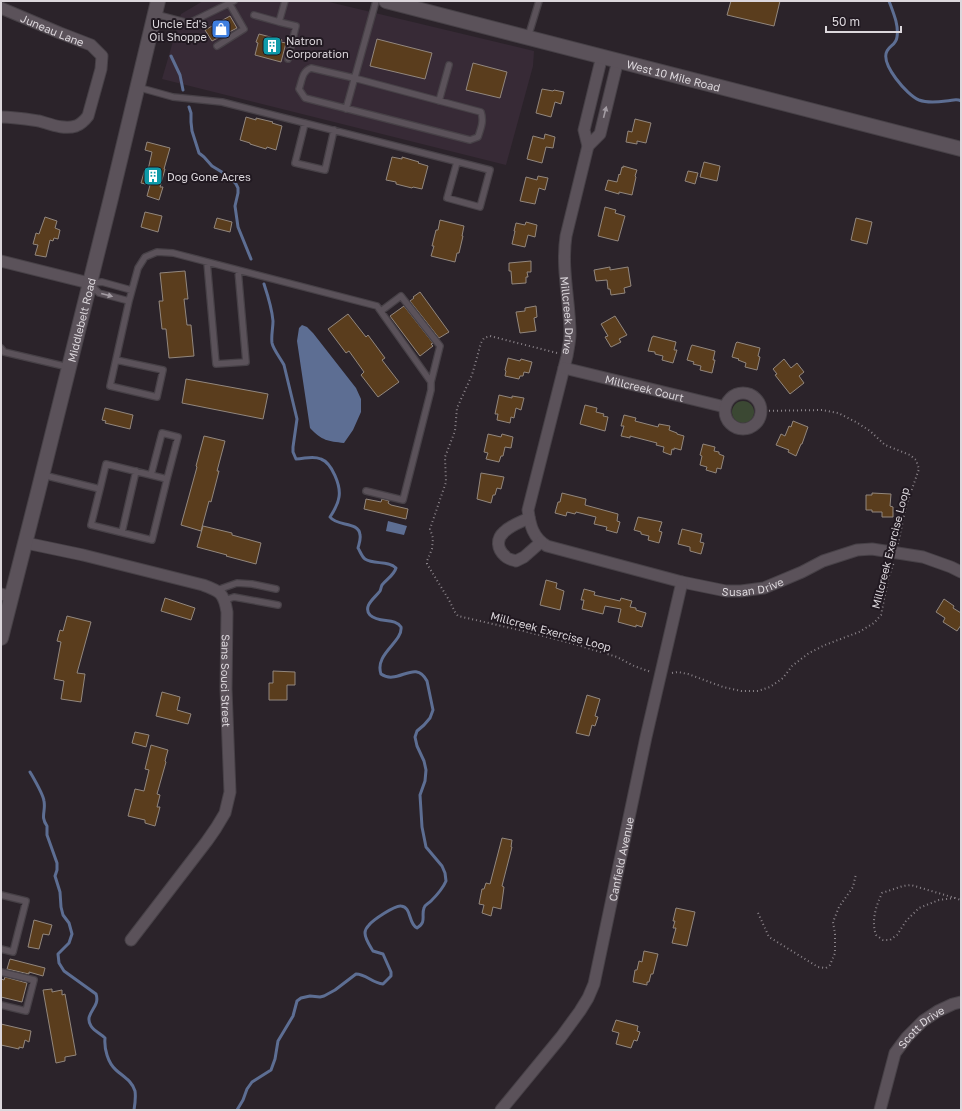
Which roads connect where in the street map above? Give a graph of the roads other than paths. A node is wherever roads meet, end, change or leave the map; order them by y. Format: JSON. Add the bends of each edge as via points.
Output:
{"nodes":[{"id":1,"x":285,"y":1,"type":"edge"},
{"id":2,"x":376,"y":1,"type":"edge"},
{"id":3,"x":386,"y":1,"type":"edge"},
{"id":4,"x":539,"y":1,"type":"edge"},
{"id":5,"x":232,"y":2,"type":"edge"},
{"id":6,"x":417,"y":5,"type":"edge"},
{"id":7,"x":1,"y":8,"type":"edge"},
{"id":8,"x":156,"y":8,"type":"edge"},
{"id":9,"x":254,"y":16,"type":"dead end"},
{"id":10,"x":279,"y":22,"type":"junction"},
{"id":11,"x":528,"y":37,"type":"junction"},
{"id":12,"x":217,"y":46,"type":"dead end"},
{"id":13,"x":602,"y":56,"type":"junction"},
{"id":14,"x":288,"y":59,"type":"dead end"},
{"id":15,"x":618,"y":60,"type":"junction"},
{"id":16,"x":449,"y":65,"type":"dead end"},
{"id":17,"x":354,"y":78,"type":"junction"},
{"id":18,"x":137,"y":87,"type":"junction"},
{"id":19,"x":439,"y":101,"type":"junction"},
{"id":20,"x":346,"y":109,"type":"junction"},
{"id":21,"x":1,"y":117,"type":"edge"},
{"id":22,"x":305,"y":123,"type":"junction"},
{"id":23,"x":334,"y":130,"type":"junction"},
{"id":24,"x":588,"y":146,"type":"junction"},
{"id":25,"x":961,"y":149,"type":"edge"},
{"id":26,"x":457,"y":162,"type":"junction"},
{"id":27,"x":1,"y":261,"type":"edge"},
{"id":28,"x":207,"y":262,"type":"junction"},
{"id":29,"x":238,"y":270,"type":"junction"},
{"id":30,"x":89,"y":283,"type":"junction"},
{"id":31,"x":131,"y":290,"type":"junction"},
{"id":32,"x":129,"y":301,"type":"junction"},
{"id":33,"x":381,"y":311,"type":"junction"},
{"id":34,"x":1,"y":348,"type":"edge"},
{"id":35,"x":116,"y":360,"type":"junction"},
{"id":36,"x":69,"y":368,"type":"junction"},
{"id":37,"x":564,"y":368,"type":"junction"},
{"id":38,"x":432,"y":382,"type":"junction"},
{"id":39,"x":725,"y":407,"type":"junction"},
{"id":40,"x":136,"y":471,"type":"junction"},
{"id":41,"x":43,"y":475,"type":"junction"},
{"id":42,"x":151,"y":475,"type":"junction"},
{"id":43,"x":167,"y":479,"type":"junction"},
{"id":44,"x":100,"y":489,"type":"junction"},
{"id":45,"x":366,"y":491,"type":"dead end"},
{"id":46,"x":529,"y":518,"type":"junction"},
{"id":47,"x":122,"y":532,"type":"junction"},
{"id":48,"x":541,"y":542,"type":"junction"},
{"id":49,"x":26,"y":543,"type":"junction"},
{"id":50,"x":961,"y":572,"type":"edge"},
{"id":51,"x":682,"y":582,"type":"junction"},
{"id":52,"x":276,"y":589,"type":"dead end"},
{"id":53,"x":217,"y":590,"type":"junction"},
{"id":54,"x":6,"y":596,"type":"edge"},
{"id":55,"x":225,"y":600,"type":"junction"},
{"id":56,"x":278,"y":605,"type":"dead end"},
{"id":57,"x":1,"y":638,"type":"edge"},
{"id":58,"x":1,"y":895,"type":"edge"},
{"id":59,"x":131,"y":940,"type":"dead end"},
{"id":60,"x":1,"y":949,"type":"edge"},
{"id":61,"x":1,"y":972,"type":"edge"},
{"id":62,"x":961,"y":1002,"type":"edge"},
{"id":63,"x":1,"y":1005,"type":"edge"},
{"id":64,"x":501,"y":1110,"type":"edge"},
{"id":65,"x":880,"y":1110,"type":"edge"}],
"edges":[{"from":1,"to":10,"type":"lane"},
{"from":2,"to":17,"type":"lane"},
{"from":3,"to":6,"type":"street","name":"West 10 Mile Road"},
{"from":4,"to":11,"type":"lane"},
{"from":5,"to":8,"type":"lane","via":[[189,23]]},
{"from":5,"to":12,"type":"lane","via":[[244,29]]},
{"from":6,"to":11,"type":"street","name":"West 10 Mile Road"},
{"from":7,"to":21,"type":"street","name":"Juneau Lane","via":[[91,45],[102,56],[88,116],[83,122],[75,126],[61,127],[38,121]]},
{"from":8,"to":18,"type":"street","name":"Middlebelt Road"},
{"from":9,"to":10,"type":"lane"},
{"from":10,"to":14,"type":"lane","via":[[296,26]]},
{"from":11,"to":13,"type":"street","name":"West 10 Mile Road"},
{"from":13,"to":15,"type":"street","name":"West 10 Mile Road"},
{"from":13,"to":24,"type":"street","name":"Millcreek Drive","via":[[584,130]]},
{"from":24,"to":15,"type":"street","name":"Millcreek Drive","one_way":true,"via":[[600,134]]},
{"from":15,"to":25,"type":"street","name":"West 10 Mile Road"},
{"from":16,"to":19,"type":"lane"},
{"from":17,"to":19,"type":"lane"},
{"from":17,"to":20,"type":"lane"},
{"from":17,"to":20,"type":"lane","via":[[310,68],[304,73],[299,89],[305,98]]},
{"from":18,"to":22,"type":"lane","via":[[173,97],[222,102]]},
{"from":18,"to":30,"type":"street","name":"Middlebelt Road"},
{"from":19,"to":20,"type":"lane","via":[[481,112],[483,117],[478,137],[470,140]]},
{"from":22,"to":23,"type":"lane"},
{"from":22,"to":23,"type":"lane","via":[[295,163],[325,170]]},
{"from":23,"to":26,"type":"lane"},
{"from":24,"to":37,"type":"street","name":"Millcreek Drive","via":[[564,250],[570,336]]},
{"from":26,"to":26,"type":"lane","via":[[490,170],[480,207],[447,198]]},
{"from":27,"to":30,"type":"street"},
{"from":28,"to":29,"type":"lane"},
{"from":28,"to":29,"type":"lane","via":[[216,364],[246,362]]},
{"from":28,"to":31,"type":"lane","via":[[173,253],[157,252],[145,257],[138,268]]},
{"from":29,"to":33,"type":"lane","via":[[377,306]]},
{"from":30,"to":31,"type":"lane","via":[[102,282]]},
{"from":30,"to":32,"type":"lane","one_way":true,"via":[[99,293]]},
{"from":30,"to":36,"type":"street","name":"Middlebelt Road"},
{"from":31,"to":32,"type":"lane"},
{"from":32,"to":35,"type":"lane"},
{"from":33,"to":38,"type":"lane"},
{"from":33,"to":38,"type":"lane","via":[[402,296],[440,346]]},
{"from":34,"to":36,"type":"lane","via":[[4,352]]},
{"from":35,"to":35,"type":"lane","via":[[110,386],[157,397],[163,370]]},
{"from":36,"to":41,"type":"street","name":"Middlebelt Road"},
{"from":37,"to":39,"type":"street","name":"Millcreek Court"},
{"from":37,"to":46,"type":"street","name":"Millcreek Drive","via":[[528,510]]},
{"from":38,"to":45,"type":"lane","via":[[403,500]]},
{"from":39,"to":39,"type":"street","via":[[724,413],[729,423],[738,428],[749,428],[754,425],[761,411],[753,396],[741,393],[731,397]]},
{"from":40,"to":42,"type":"lane"},
{"from":40,"to":44,"type":"lane","via":[[106,464]]},
{"from":40,"to":47,"type":"lane"},
{"from":41,"to":44,"type":"lane"},
{"from":41,"to":49,"type":"street","name":"Middlebelt Road"},
{"from":42,"to":43,"type":"lane"},
{"from":42,"to":43,"type":"lane","via":[[162,433],[178,437]]},
{"from":43,"to":47,"type":"lane","via":[[152,540]]},
{"from":44,"to":47,"type":"lane","via":[[91,525]]},
{"from":46,"to":48,"type":"street","name":"Millcreek Drive","via":[[533,531]]},
{"from":46,"to":48,"type":"street","via":[[504,532],[498,540],[499,547],[506,557],[516,561]]},
{"from":48,"to":51,"type":"street","name":"Susan Drive","via":[[547,546]]},
{"from":49,"to":53,"type":"street","via":[[83,554]]},
{"from":49,"to":54,"type":"street","name":"Middlebelt Road"},
{"from":50,"to":51,"type":"street","name":"Susan Drive","via":[[927,558],[872,549],[857,550],[823,561],[764,588],[726,591]]},
{"from":51,"to":64,"type":"street","name":"Canfield Avenue","via":[[646,737],[594,984],[580,1011],[561,1037]]},
{"from":52,"to":53,"type":"lane","via":[[237,583]]},
{"from":53,"to":55,"type":"street"},
{"from":54,"to":57,"type":"street","name":"Middlebelt Road"},
{"from":55,"to":56,"type":"lane","via":[[234,597]]},
{"from":55,"to":59,"type":"street","name":"Sans Souci Street","via":[[230,792],[225,813],[207,841]]},
{"from":58,"to":60,"type":"lane","via":[[26,901],[13,952]]},
{"from":61,"to":63,"type":"lane","via":[[34,980],[26,1011]]},
{"from":62,"to":65,"type":"street","name":"Scott Drive","via":[[923,1021],[895,1053]]}]}
